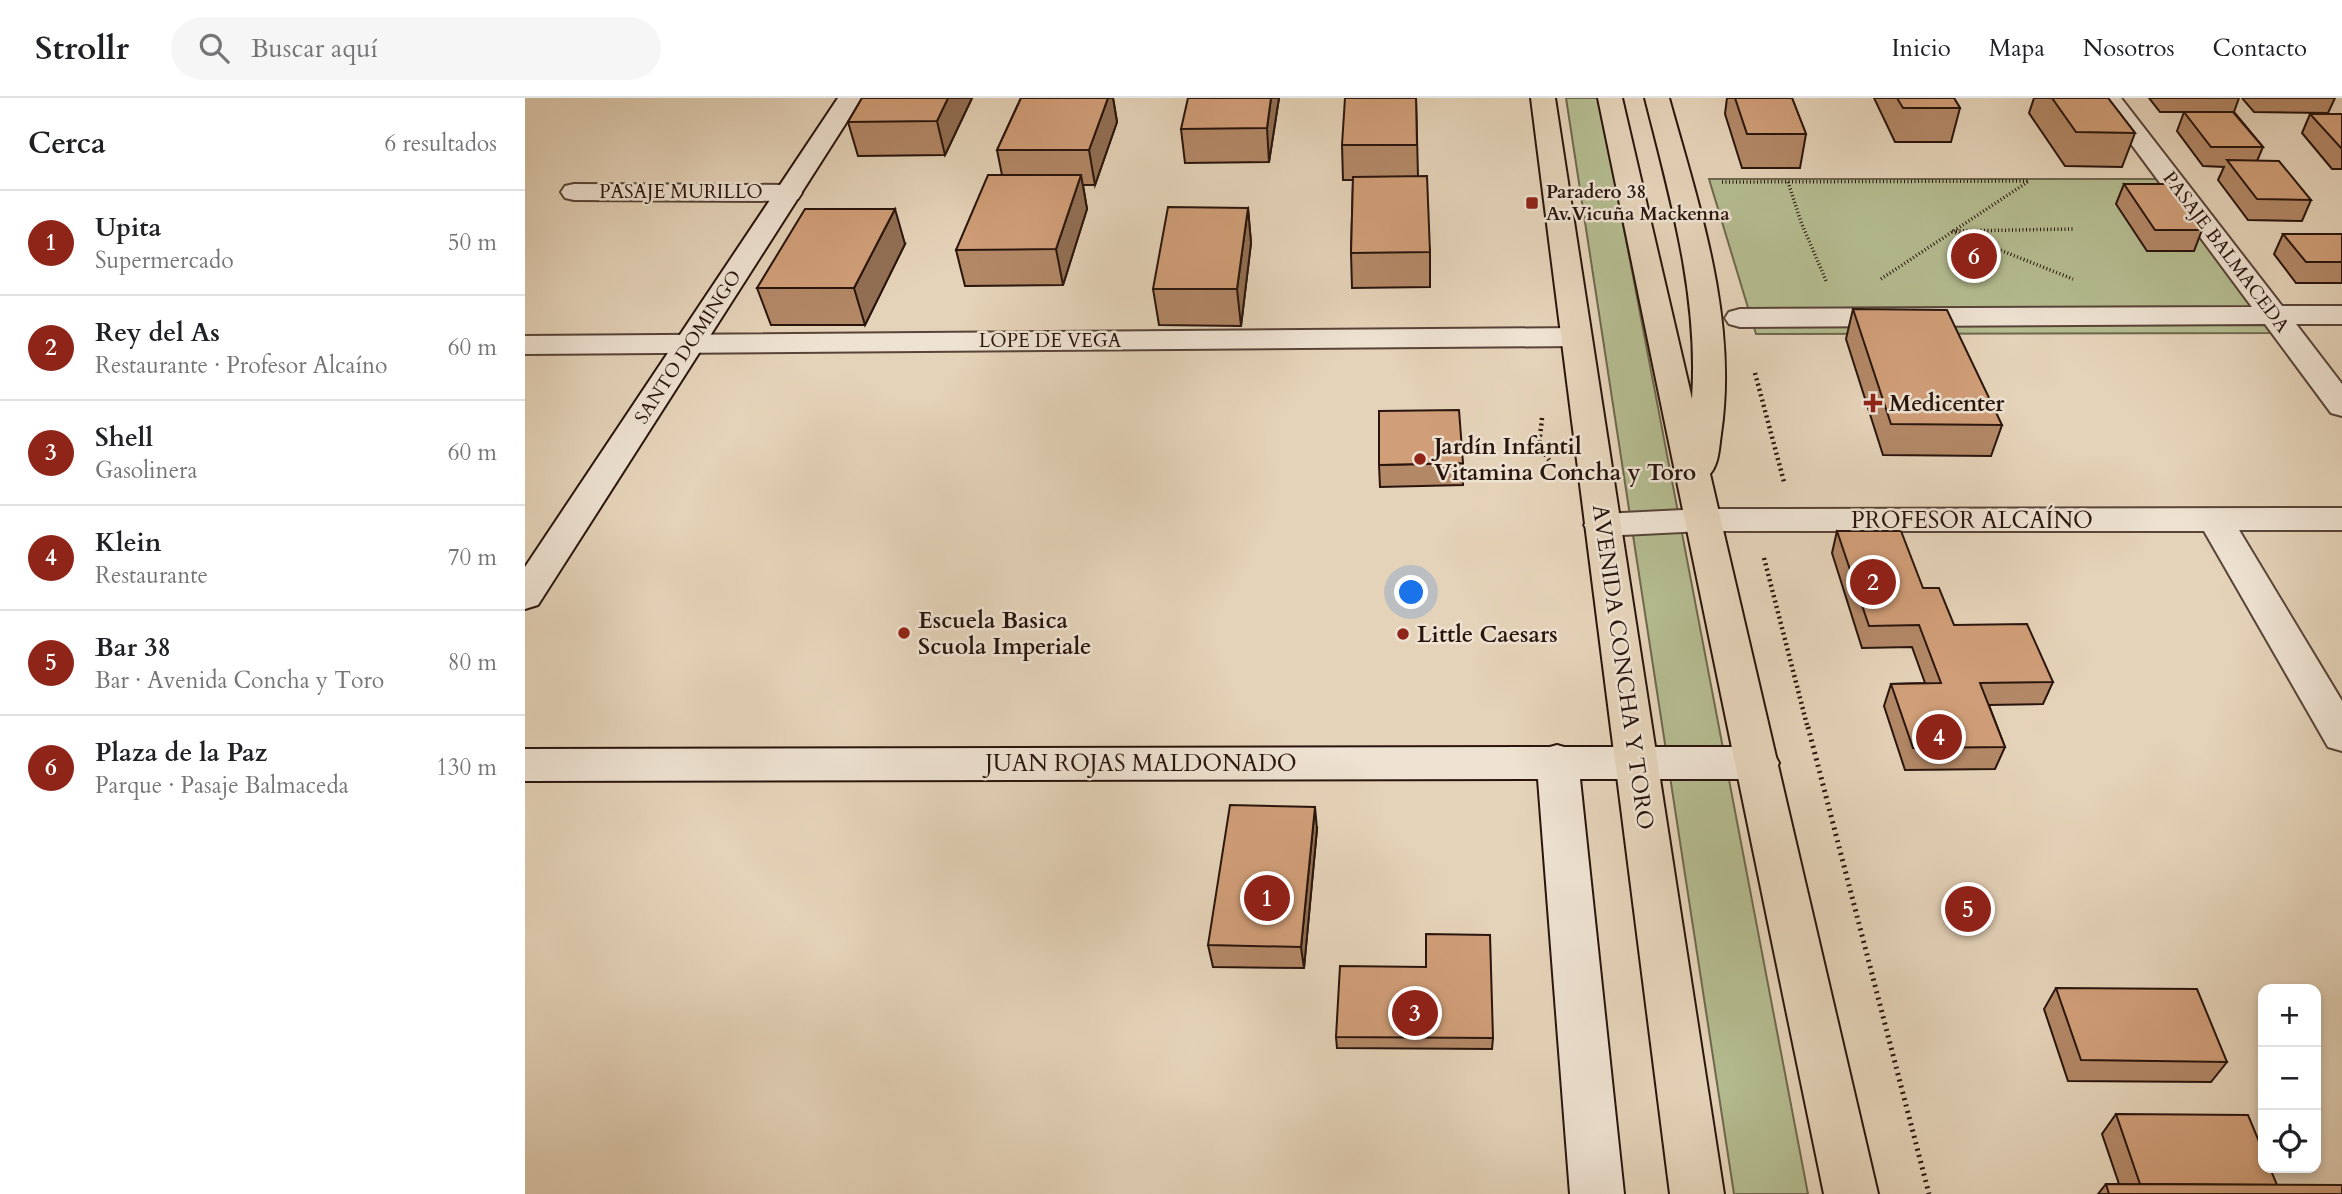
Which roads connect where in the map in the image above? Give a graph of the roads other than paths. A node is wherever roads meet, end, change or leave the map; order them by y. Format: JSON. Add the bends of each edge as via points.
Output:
{"nodes":[{"id":1,"x":850,"y":98,"type":"edge"},
{"id":2,"x":1543,"y":98,"type":"edge"},
{"id":3,"x":1610,"y":98,"type":"edge"},
{"id":4,"x":1657,"y":98,"type":"edge"},
{"id":5,"x":2109,"y":98,"type":"edge"},
{"id":6,"x":574,"y":192,"type":"dead end"},
{"id":7,"x":789,"y":193,"type":"junction"},
{"id":8,"x":2274,"y":315,"type":"junction"},
{"id":9,"x":2342,"y":315,"type":"edge"},
{"id":10,"x":1740,"y":318,"type":"dead end"},
{"id":11,"x":1575,"y":337,"type":"junction"},
{"id":12,"x":690,"y":344,"type":"junction"},
{"id":13,"x":525,"y":345,"type":"edge"},
{"id":14,"x":2342,"y":405,"type":"edge"},
{"id":15,"x":1695,"y":482,"type":"junction"},
{"id":16,"x":2215,"y":519,"type":"junction"},
{"id":17,"x":2342,"y":519,"type":"edge"},
{"id":18,"x":1703,"y":520,"type":"junction"},
{"id":19,"x":1602,"y":525,"type":"junction"},
{"id":20,"x":525,"y":596,"type":"edge"},
{"id":21,"x":2342,"y":736,"type":"edge"},
{"id":22,"x":1557,"y":761,"type":"junction"},
{"id":23,"x":1638,"y":762,"type":"junction"},
{"id":24,"x":1758,"y":762,"type":"junction"},
{"id":25,"x":525,"y":765,"type":"edge"},
{"id":26,"x":1597,"y":1194,"type":"edge"},
{"id":27,"x":1697,"y":1194,"type":"edge"},
{"id":28,"x":1851,"y":1194,"type":"edge"}],
"edges":[{"from":1,"to":7,"type":"street","name":"SANTO DOMINGO"},
{"from":2,"to":11,"type":"main road","name":"AVENIDA CONCHA Y TORO"},
{"from":3,"to":15,"type":"main road"},
{"from":4,"to":15,"type":"main road","via":[[1694,235],[1708,314],[1711,383]]},
{"from":5,"to":8,"type":"street","name":"PASAJE BALMACEDA"},
{"from":6,"to":7,"type":"street","name":"PASAJE MURILLO"},
{"from":7,"to":12,"type":"street","name":"SANTO DOMINGO"},
{"from":8,"to":9,"type":"street"},
{"from":8,"to":10,"type":"street"},
{"from":8,"to":14,"type":"street","name":"PASAJE BALMACEDA"},
{"from":11,"to":12,"type":"street","name":"LOPE DE VEGA"},
{"from":11,"to":19,"type":"main road","name":"AVENIDA CONCHA Y TORO"},
{"from":12,"to":13,"type":"street","name":"LOPE DE VEGA"},
{"from":12,"to":20,"type":"street","name":"SANTO DOMINGO"},
{"from":15,"to":18,"type":"main road"},
{"from":16,"to":17,"type":"street","name":"PROFESOR ALCAÍNO"},
{"from":16,"to":18,"type":"street","name":"PROFESOR ALCAÍNO"},
{"from":16,"to":21,"type":"street"},
{"from":18,"to":19,"type":"street","name":"PROFESOR ALCAÍNO"},
{"from":18,"to":24,"type":"main road"},
{"from":19,"to":23,"type":"main road","name":"AVENIDA CONCHA Y TORO"},
{"from":22,"to":23,"type":"street","name":"JUAN ROJAS MALDONADO"},
{"from":22,"to":25,"type":"street","name":"JUAN ROJAS MALDONADO"},
{"from":22,"to":26,"type":"street"},
{"from":23,"to":24,"type":"street","name":"JUAN ROJAS MALDONADO"},
{"from":23,"to":27,"type":"main road","name":"AVENIDA CONCHA Y TORO"},
{"from":24,"to":28,"type":"main road"}]}
